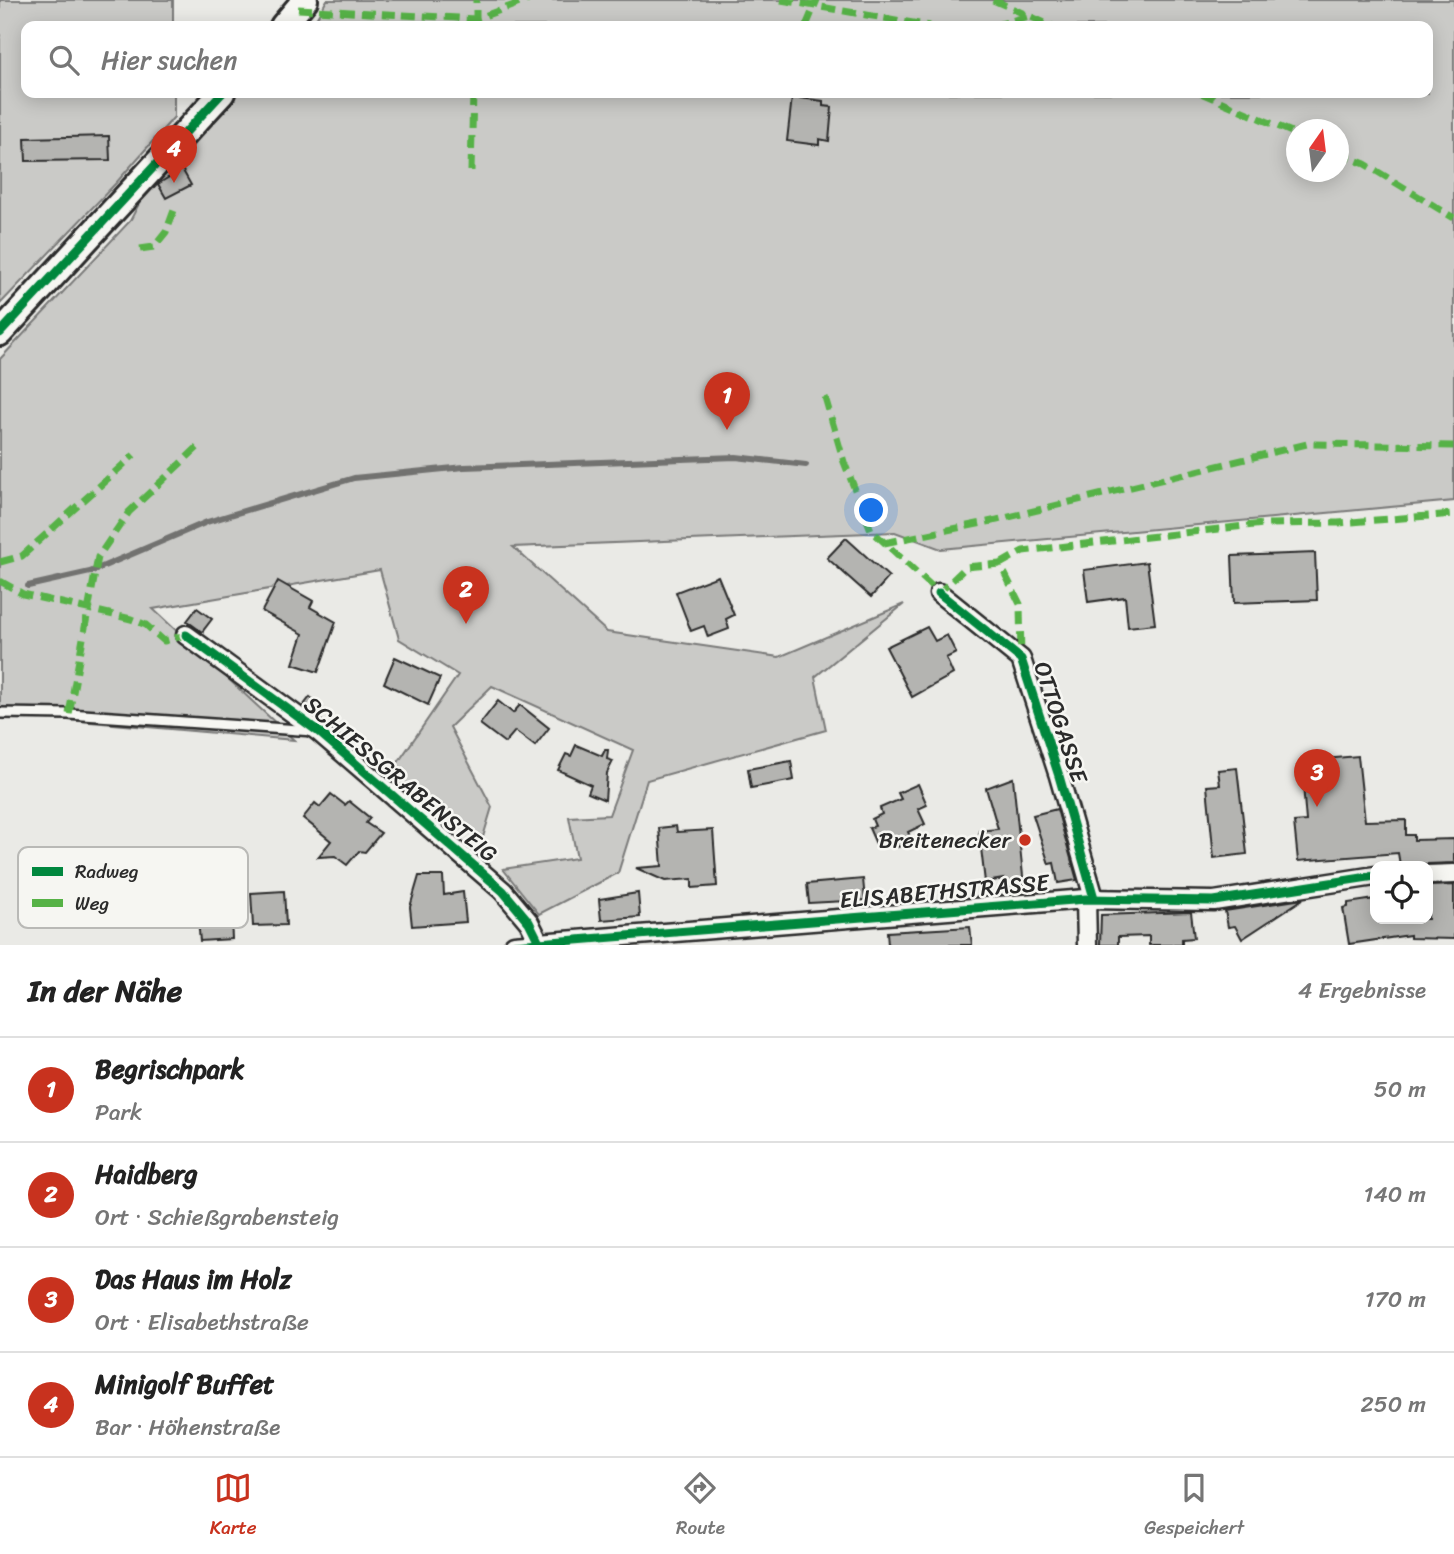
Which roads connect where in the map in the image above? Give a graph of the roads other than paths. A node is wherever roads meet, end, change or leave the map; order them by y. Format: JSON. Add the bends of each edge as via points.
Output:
{"nodes":[{"id":1,"x":305,"y":0,"type":"edge"},
{"id":2,"x":287,"y":21,"type":"edge"},
{"id":3,"x":217,"y":98,"type":"edge"},
{"id":4,"x":0,"y":333,"type":"edge"},
{"id":5,"x":939,"y":593,"type":"dead end"},
{"id":6,"x":186,"y":635,"type":"dead end"},
{"id":7,"x":0,"y":713,"type":"edge"},
{"id":8,"x":319,"y":732,"type":"junction"},
{"id":9,"x":1433,"y":874,"type":"edge"},
{"id":10,"x":1454,"y":874,"type":"edge"},
{"id":11,"x":1370,"y":877,"type":"edge"},
{"id":12,"x":1090,"y":898,"type":"junction"},
{"id":13,"x":679,"y":939,"type":"edge"},
{"id":14,"x":540,"y":944,"type":"edge"},
{"id":15,"x":514,"y":945,"type":"edge"},
{"id":16,"x":1087,"y":945,"type":"edge"}],
"edges":[{"from":1,"to":2,"type":"street"},
{"from":3,"to":4,"type":"street"},
{"from":5,"to":12,"type":"street","name":"OTTOGASSE","via":[[1021,659],[1059,776]]},
{"from":6,"to":8,"type":"street","name":"SCHIESSGRABENSTEIG"},
{"from":7,"to":8,"type":"lane"},
{"from":8,"to":14,"type":"street","name":"SCHIESSGRABENSTEIG","via":[[503,891],[529,922]]},
{"from":9,"to":10,"type":"street"},
{"from":11,"to":12,"type":"street","name":"ELISABETHSTRASSE","via":[[1214,901]]},
{"from":12,"to":13,"type":"street","name":"ELISABETHSTRASSE"},
{"from":12,"to":16,"type":"street","name":"OTTOGASSE"},
{"from":13,"to":14,"type":"street","name":"ELISABETHSTRASSE"},
{"from":14,"to":15,"type":"street","name":"ELISABETHSTRASSE"}]}
